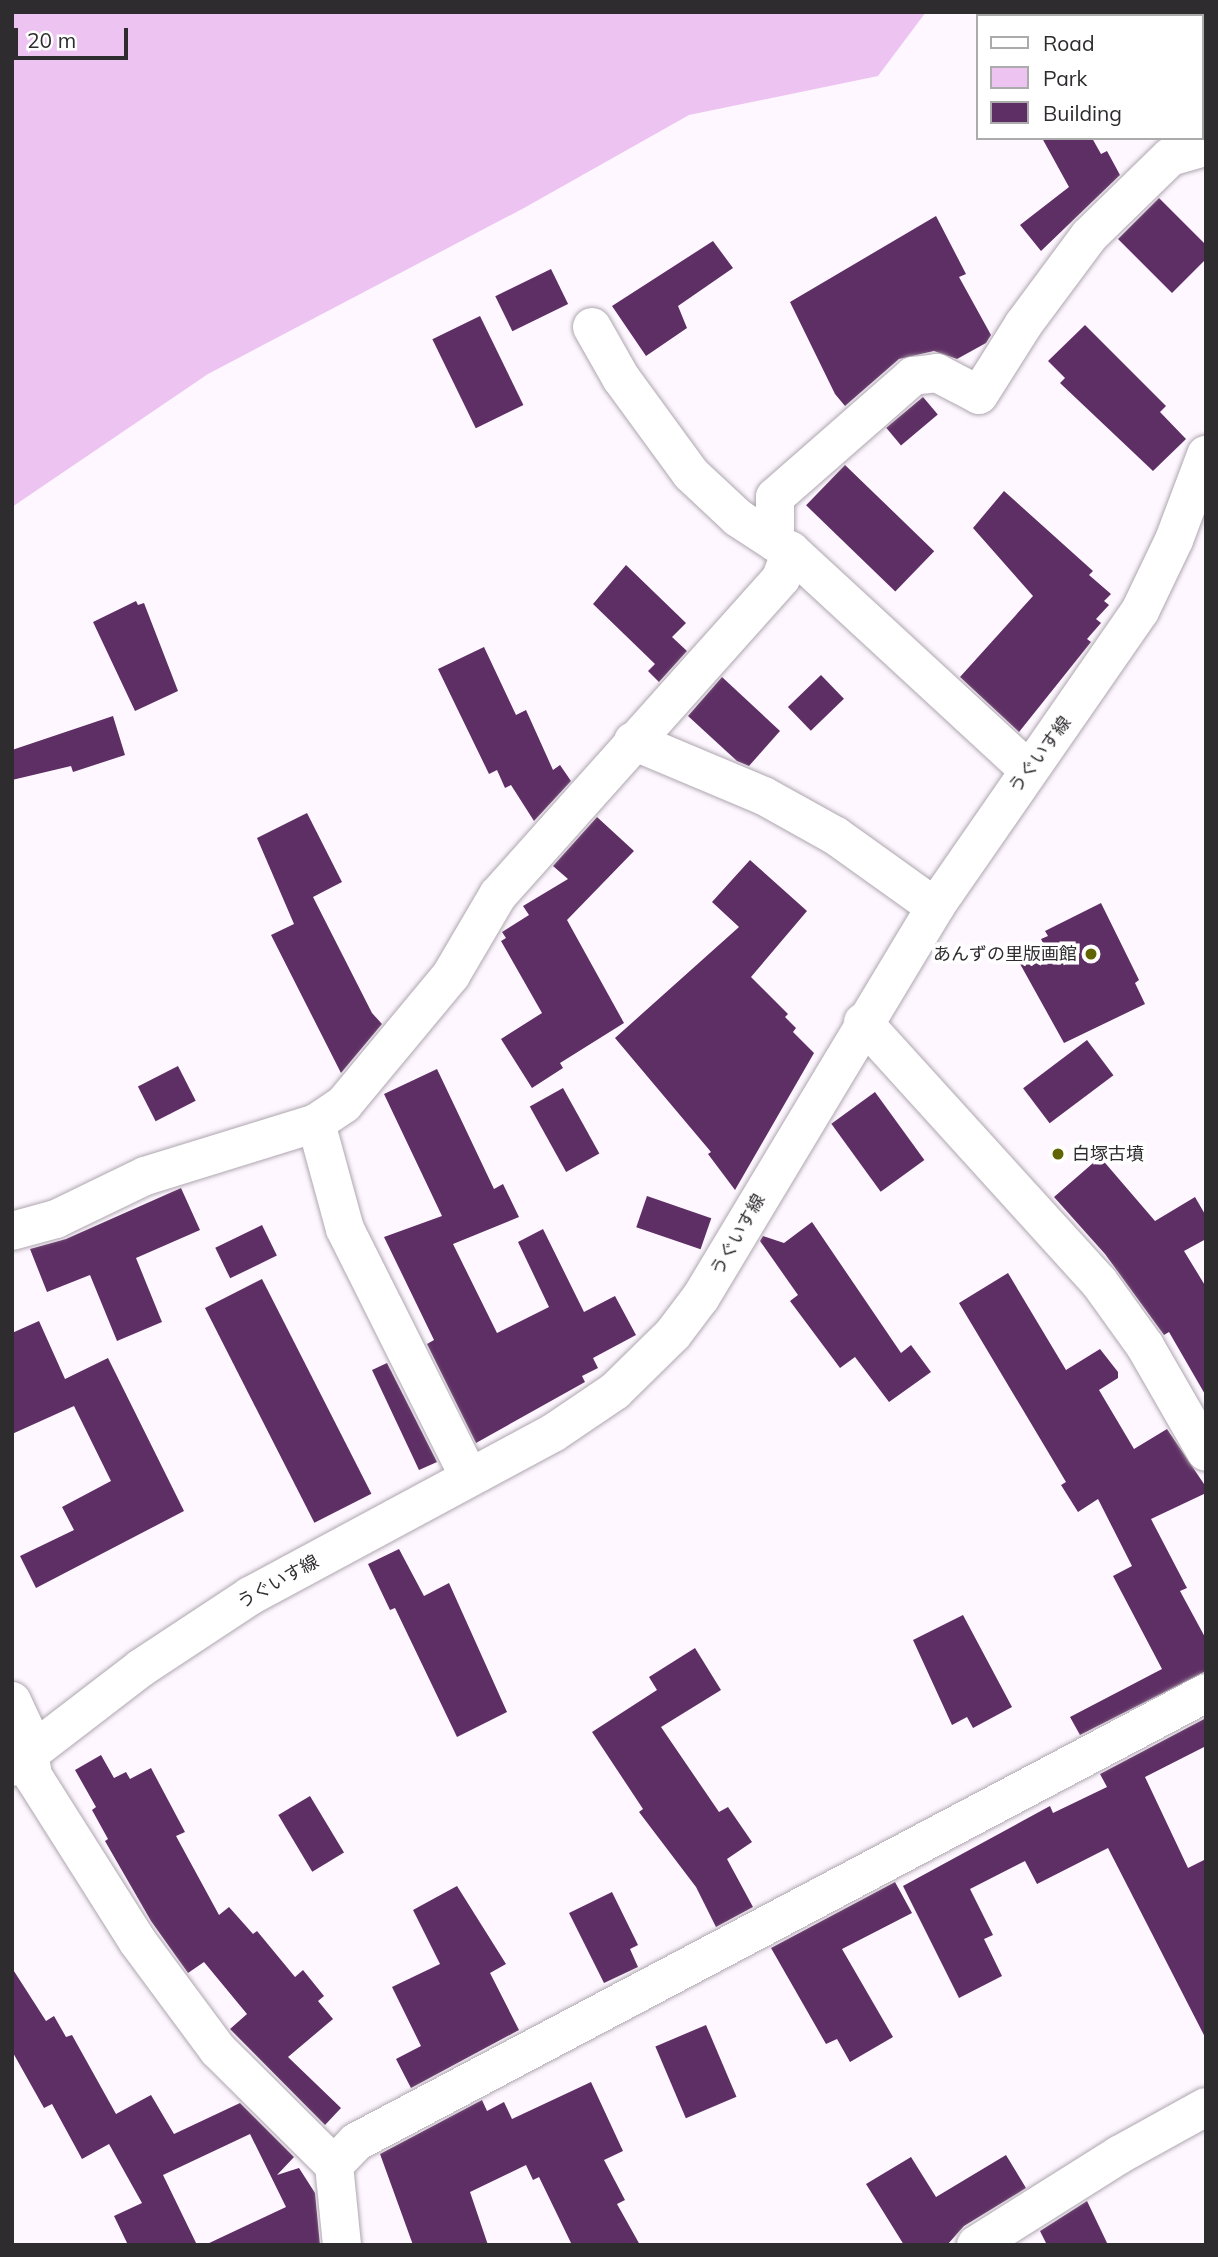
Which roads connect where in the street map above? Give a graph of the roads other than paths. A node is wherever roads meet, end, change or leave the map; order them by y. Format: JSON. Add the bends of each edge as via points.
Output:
{"nodes":[{"id":1,"x":1206,"y":147,"type":"edge"},
{"id":2,"x":592,"y":327,"type":"dead end"},
{"id":3,"x":1206,"y":455,"type":"edge"},
{"id":4,"x":783,"y":546,"type":"junction"},
{"id":5,"x":633,"y":741,"type":"junction"},
{"id":6,"x":1027,"y":769,"type":"junction"},
{"id":7,"x":935,"y":907,"type":"junction"},
{"id":8,"x":863,"y":1022,"type":"junction"},
{"id":9,"x":316,"y":1123,"type":"junction"},
{"id":10,"x":12,"y":1231,"type":"edge"},
{"id":11,"x":1206,"y":1452,"type":"edge"},
{"id":12,"x":469,"y":1477,"type":"junction"},
{"id":13,"x":1206,"y":1693,"type":"edge"},
{"id":14,"x":12,"y":1701,"type":"edge"},
{"id":15,"x":21,"y":1760,"type":"edge"},
{"id":16,"x":1206,"y":2107,"type":"edge"},
{"id":17,"x":334,"y":2165,"type":"junction"},
{"id":18,"x":342,"y":2245,"type":"edge"},
{"id":19,"x":976,"y":2245,"type":"edge"}],
"edges":[{"from":1,"to":4,"type":"street","via":[[1170,157],[1090,236],[1023,325],[979,395],[937,373],[913,376],[775,497]]},
{"from":2,"to":4,"type":"street","via":[[621,378],[691,474],[738,518]]},
{"from":3,"to":6,"type":"street","name":"うぐいす線","via":[[1174,540],[1140,611],[1086,693]]},
{"from":4,"to":5,"type":"street","via":[[781,578]]},
{"from":4,"to":6,"type":"street"},
{"from":5,"to":7,"type":"street","via":[[764,796],[836,836]]},
{"from":5,"to":9,"type":"street","via":[[498,895],[451,975],[376,1070],[344,1104]]},
{"from":6,"to":7,"type":"street","name":"うぐいす線"},
{"from":7,"to":8,"type":"street","name":"うぐいす線"},
{"from":8,"to":11,"type":"street","via":[[1099,1282],[1145,1346]]},
{"from":8,"to":12,"type":"street","name":"うぐいす線","via":[[702,1297],[673,1334],[615,1391],[553,1433]]},
{"from":9,"to":10,"type":"street","via":[[145,1176],[56,1219]]},
{"from":9,"to":12,"type":"street","via":[[345,1229]]},
{"from":12,"to":15,"type":"street","name":"うぐいす線","via":[[250,1596],[172,1646]]},
{"from":13,"to":17,"type":"street","via":[[356,2142]]},
{"from":14,"to":15,"type":"street","via":[[26,1731]]},
{"from":15,"to":17,"type":"street","via":[[77,1850],[218,2050]]},
{"from":16,"to":19,"type":"street","via":[[1119,2155]]},
{"from":17,"to":18,"type":"street"}]}
